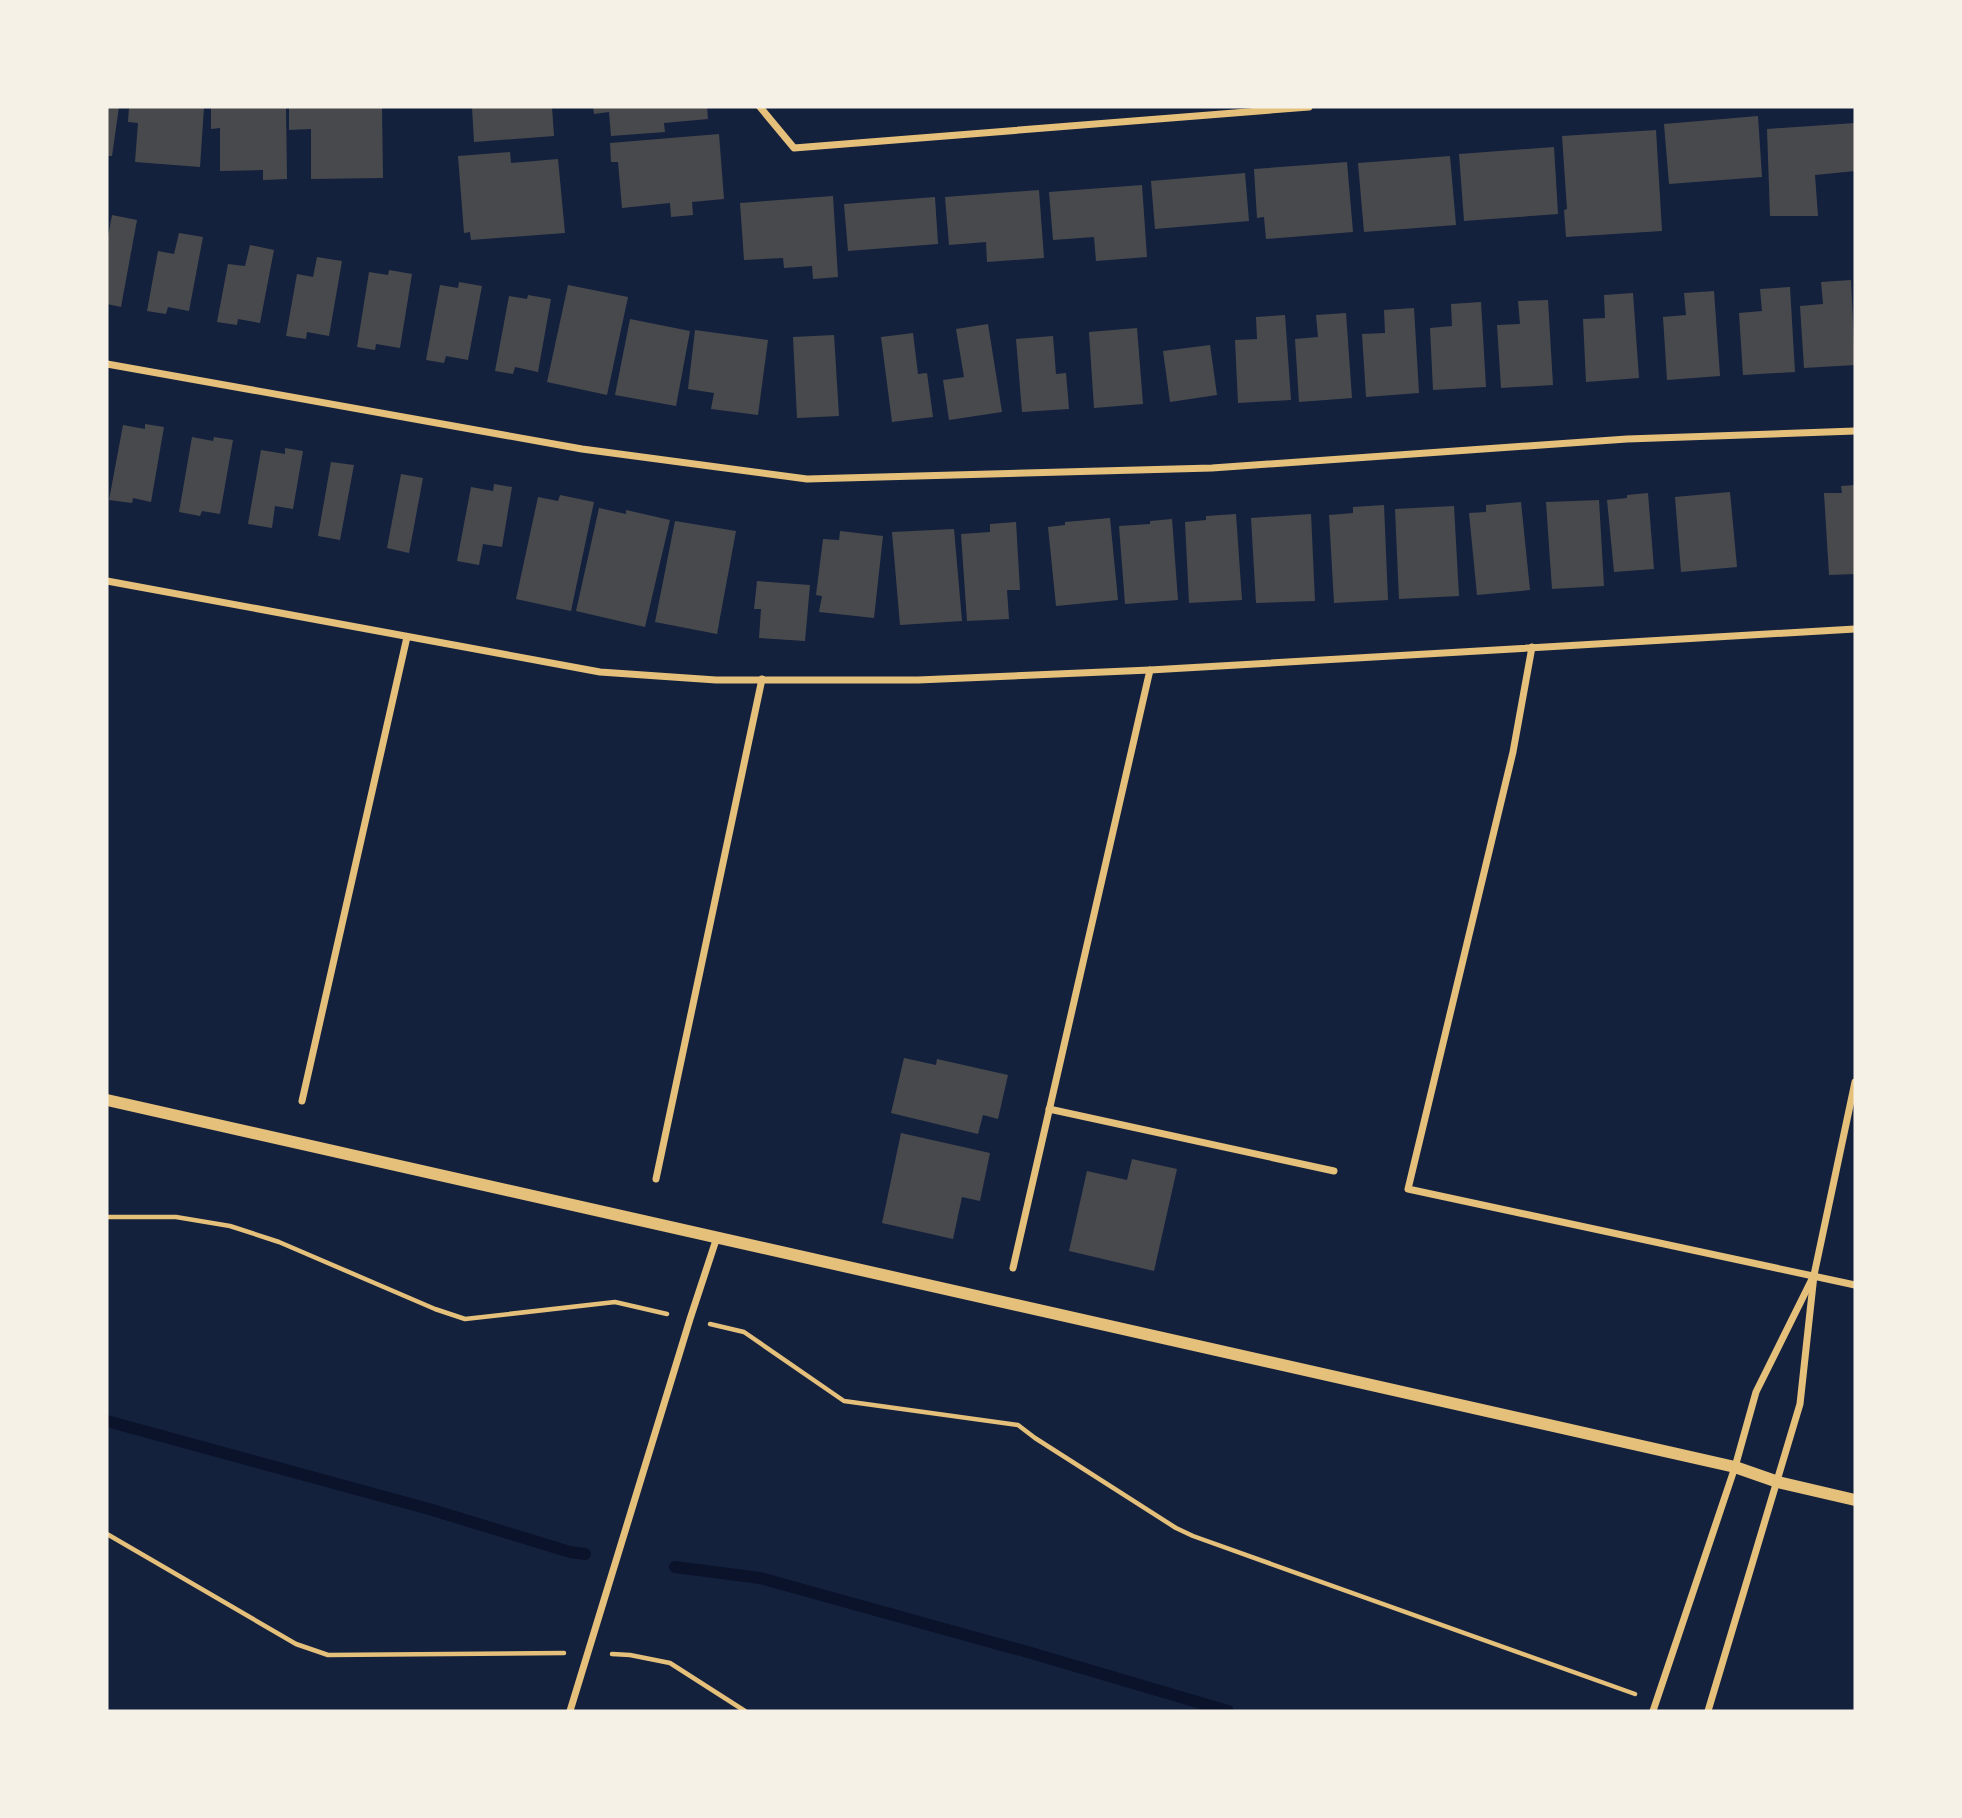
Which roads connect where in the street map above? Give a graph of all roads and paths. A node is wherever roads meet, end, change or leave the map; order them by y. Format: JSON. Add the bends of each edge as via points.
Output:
{"nodes":[{"id":1,"x":760,"y":107,"type":"edge"},
{"id":2,"x":1309,"y":107,"type":"edge"},
{"id":3,"x":107,"y":364,"type":"edge"},
{"id":4,"x":1855,"y":431,"type":"edge"},
{"id":5,"x":107,"y":582,"type":"edge"},
{"id":6,"x":1855,"y":629,"type":"edge"},
{"id":7,"x":407,"y":636,"type":"junction"},
{"id":8,"x":1532,"y":647,"type":"junction"},
{"id":9,"x":1150,"y":670,"type":"junction"},
{"id":10,"x":762,"y":679,"type":"junction"},
{"id":11,"x":1855,"y":1082,"type":"edge"},
{"id":12,"x":107,"y":1100,"type":"edge"},
{"id":13,"x":302,"y":1101,"type":"dead end"},
{"id":14,"x":1049,"y":1109,"type":"junction"},
{"id":15,"x":1334,"y":1171,"type":"dead end"},
{"id":16,"x":656,"y":1179,"type":"dead end"},
{"id":17,"x":107,"y":1217,"type":"edge"},
{"id":18,"x":718,"y":1236,"type":"junction"},
{"id":19,"x":1013,"y":1268,"type":"dead end"},
{"id":20,"x":1814,"y":1275,"type":"junction"},
{"id":21,"x":1855,"y":1285,"type":"edge"},
{"id":22,"x":690,"y":1319,"type":"junction"},
{"id":23,"x":1735,"y":1467,"type":"junction"},
{"id":24,"x":1778,"y":1482,"type":"junction"},
{"id":25,"x":1855,"y":1500,"type":"edge"},
{"id":26,"x":107,"y":1534,"type":"edge"},
{"id":27,"x":588,"y":1653,"type":"junction"},
{"id":28,"x":1655,"y":1702,"type":"junction"},
{"id":29,"x":570,"y":1711,"type":"edge"},
{"id":30,"x":745,"y":1711,"type":"edge"},
{"id":31,"x":1653,"y":1711,"type":"edge"},
{"id":32,"x":1708,"y":1711,"type":"edge"}],
"edges":[{"from":1,"to":2,"type":"street","via":[[794,148]]},
{"from":3,"to":4,"type":"street","via":[[582,449],[807,479],[1198,468],[1627,439]]},
{"from":5,"to":7,"type":"street"},
{"from":6,"to":8,"type":"street"},
{"from":7,"to":10,"type":"street","via":[[600,672]]},
{"from":7,"to":13,"type":"street"},
{"from":8,"to":9,"type":"street"},
{"from":8,"to":20,"type":"street","via":[[1513,752],[1408,1189]]},
{"from":9,"to":10,"type":"street","via":[[918,680]]},
{"from":9,"to":14,"type":"street"},
{"from":10,"to":16,"type":"street"},
{"from":11,"to":20,"type":"street"},
{"from":12,"to":18,"type":"street"},
{"from":14,"to":15,"type":"street"},
{"from":14,"to":19,"type":"street"},
{"from":17,"to":22,"type":"path","via":[[176,1217],[230,1226],[465,1319],[615,1302]]},
{"from":18,"to":22,"type":"street"},
{"from":18,"to":23,"type":"street"},
{"from":20,"to":21,"type":"street"},
{"from":20,"to":23,"type":"street","via":[[1756,1392]]},
{"from":20,"to":24,"type":"street","via":[[1800,1404]]},
{"from":22,"to":27,"type":"street"},
{"from":22,"to":28,"type":"path","via":[[744,1332],[844,1401],[1018,1424],[1193,1536]]},
{"from":23,"to":24,"type":"street"},
{"from":23,"to":28,"type":"street"},
{"from":24,"to":25,"type":"street"},
{"from":24,"to":32,"type":"street"},
{"from":26,"to":27,"type":"path","via":[[296,1644],[328,1655]]},
{"from":27,"to":29,"type":"street"},
{"from":27,"to":30,"type":"path","via":[[670,1663]]},
{"from":28,"to":31,"type":"street"}]}
